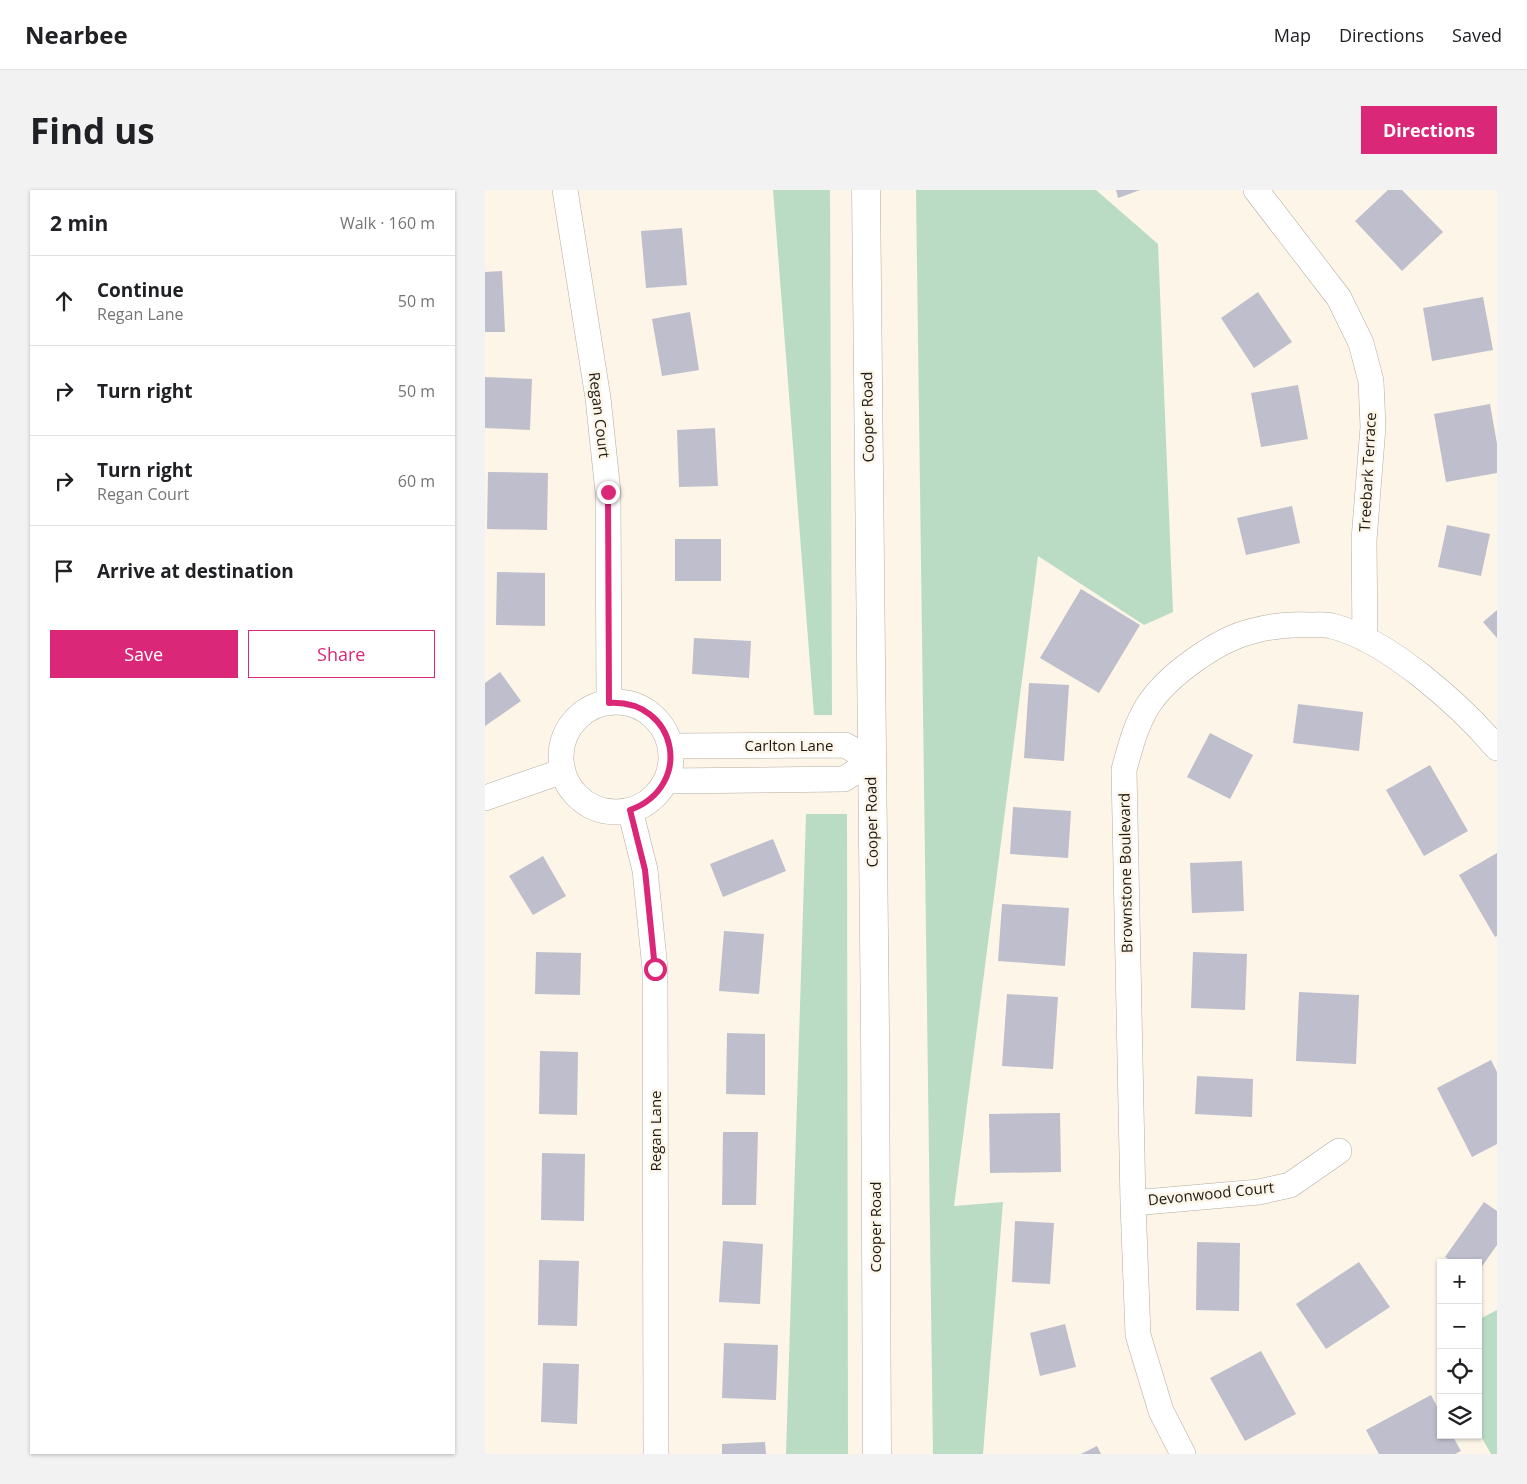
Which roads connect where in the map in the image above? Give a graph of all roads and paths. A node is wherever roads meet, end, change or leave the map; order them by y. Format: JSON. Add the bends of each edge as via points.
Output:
{"nodes":[{"id":1,"x":565,"y":190,"type":"edge"},
{"id":2,"x":866,"y":190,"type":"edge"},
{"id":3,"x":1256,"y":190,"type":"edge"},
{"id":4,"x":1365,"y":639,"type":"junction"},
{"id":5,"x":609,"y":703,"type":"junction"},
{"id":6,"x":670,"y":746,"type":"junction"},
{"id":7,"x":1497,"y":748,"type":"edge"},
{"id":8,"x":872,"y":761,"type":"junction"},
{"id":9,"x":563,"y":771,"type":"junction"},
{"id":10,"x":666,"y":781,"type":"junction"},
{"id":11,"x":485,"y":798,"type":"edge"},
{"id":12,"x":630,"y":810,"type":"junction"},
{"id":13,"x":1339,"y":1151,"type":"dead end"},
{"id":14,"x":1133,"y":1202,"type":"junction"},
{"id":15,"x":656,"y":1454,"type":"edge"},
{"id":16,"x":877,"y":1454,"type":"edge"},
{"id":17,"x":1183,"y":1454,"type":"edge"}],
"edges":[{"from":1,"to":5,"type":"street","name":"Regan Court","via":[[598,398],[608,492]]},
{"from":2,"to":8,"type":"street","name":"Cooper Road"},
{"from":3,"to":4,"type":"street","name":"Treebark Terrace","via":[[1339,298],[1361,343],[1371,381],[1373,427],[1364,540]]},
{"from":4,"to":7,"type":"street","name":"Brownstone Boulevard","via":[[1415,670]]},
{"from":4,"to":14,"type":"street","name":"Brownstone Boulevard","via":[[1331,625],[1292,624],[1251,631],[1216,646],[1175,675],[1148,705],[1133,735],[1124,770]]},
{"from":5,"to":6,"type":"street","via":[[632,705],[653,716]]},
{"from":5,"to":9,"type":"street","via":[[594,707],[570,726],[561,755]]},
{"from":6,"to":8,"type":"street","name":"Carlton Lane","via":[[845,745]]},
{"from":6,"to":10,"type":"street","via":[[670,770]]},
{"from":8,"to":10,"type":"street","via":[[844,779]]},
{"from":8,"to":16,"type":"street","name":"Cooper Road"},
{"from":9,"to":11,"type":"street"},
{"from":9,"to":12,"type":"street","via":[[571,788],[593,807],[611,812]]},
{"from":10,"to":12,"type":"street","via":[[651,800]]},
{"from":12,"to":15,"type":"street","name":"Regan Lane","via":[[645,870],[655,969]]},
{"from":13,"to":14,"type":"street","name":"Devonwood Court","via":[[1290,1184],[1259,1192]]},
{"from":14,"to":17,"type":"street","name":"Brownstone Boulevard","via":[[1138,1335],[1161,1411]]}]}
